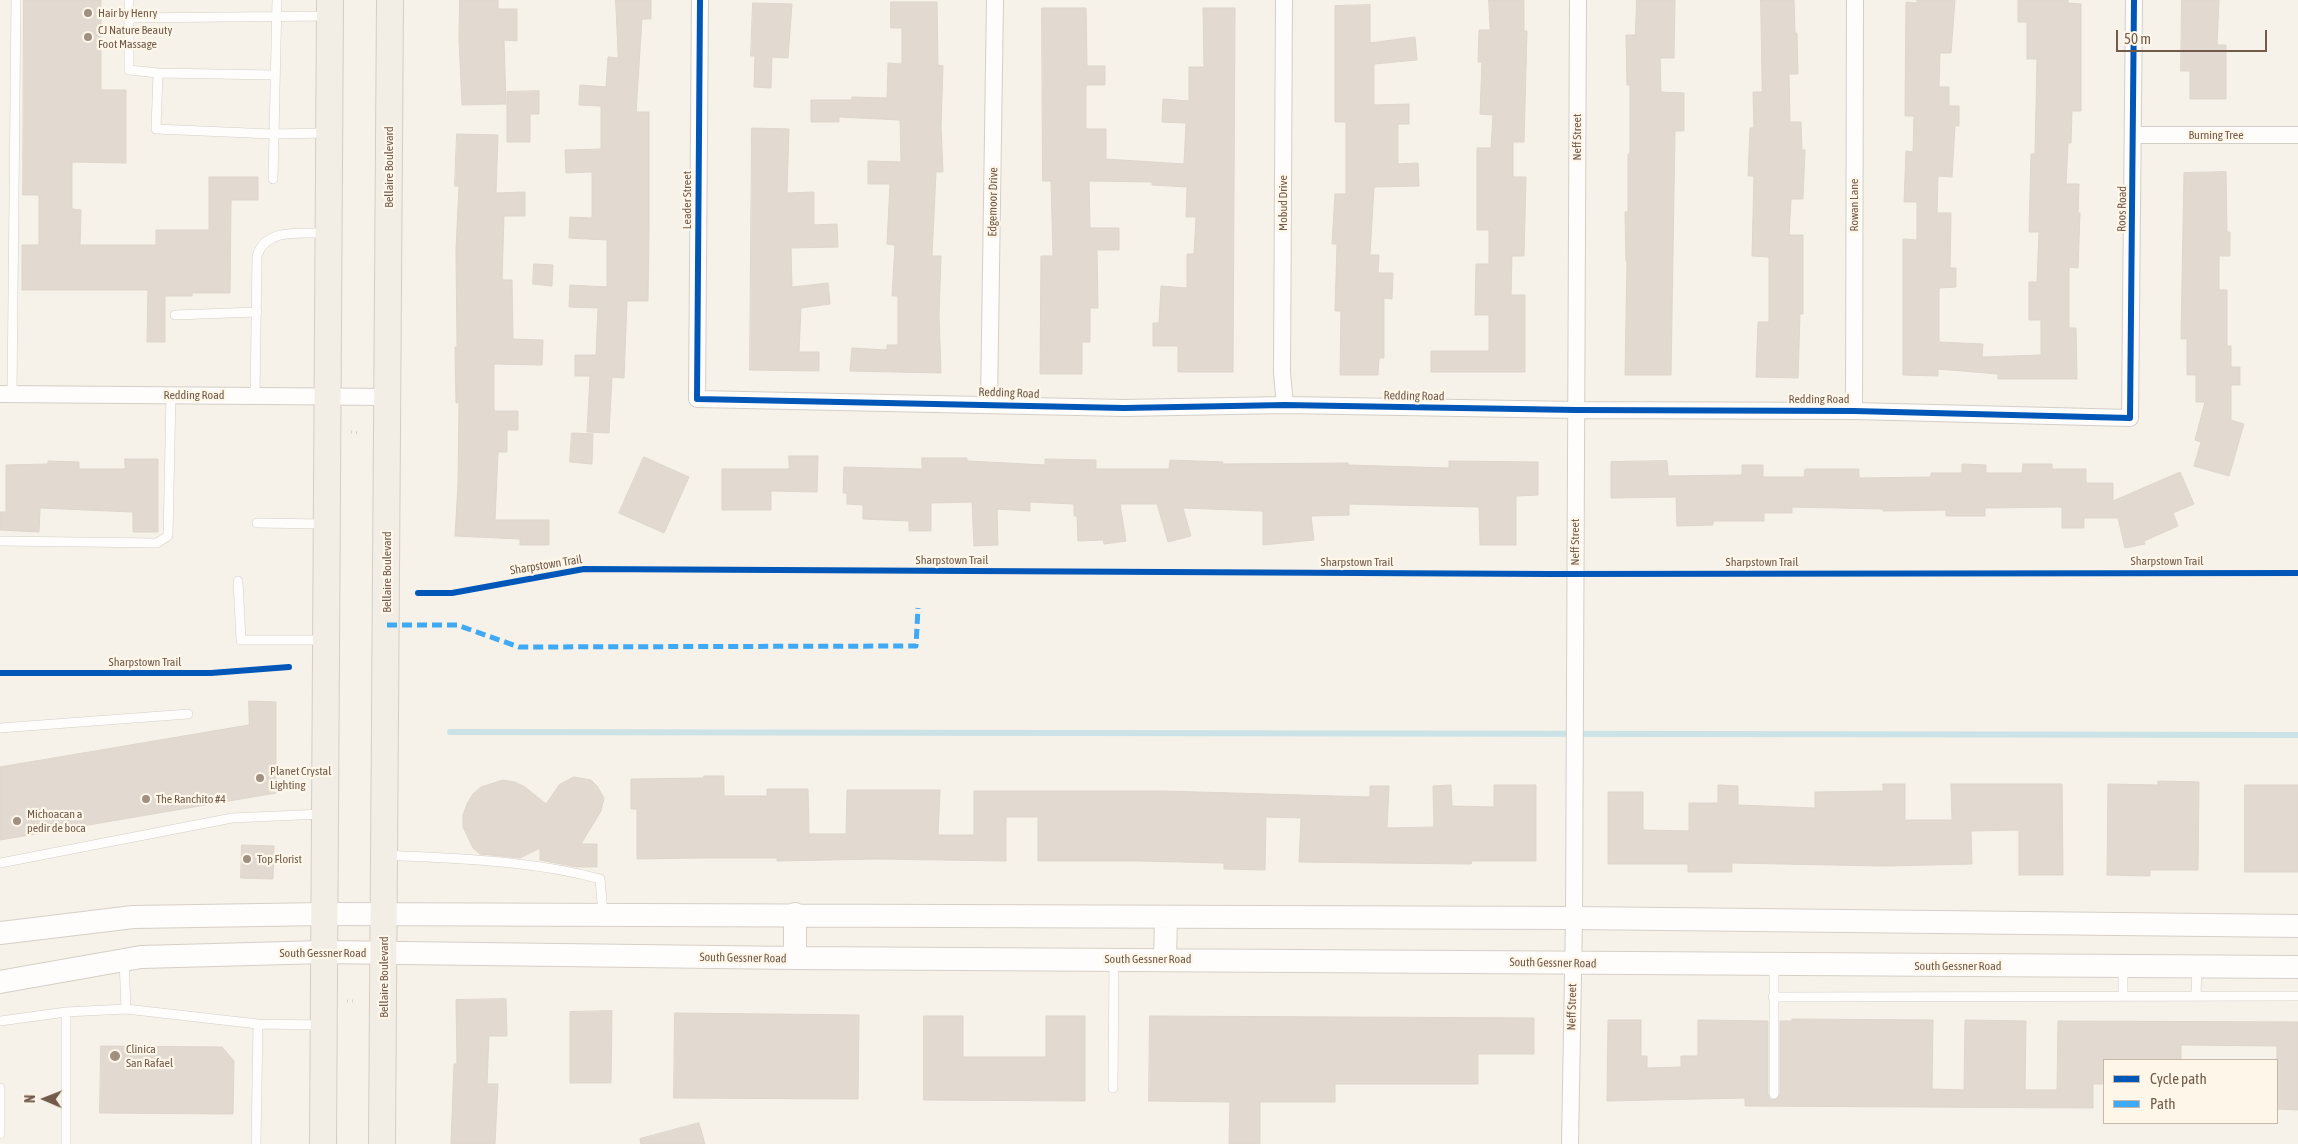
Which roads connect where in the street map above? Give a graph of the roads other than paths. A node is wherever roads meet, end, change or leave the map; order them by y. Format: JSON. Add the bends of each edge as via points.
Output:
{"nodes":[{"id":1,"x":16,"y":0,"type":"edge"},
{"id":2,"x":129,"y":0,"type":"edge"},
{"id":3,"x":277,"y":0,"type":"edge"},
{"id":4,"x":390,"y":0,"type":"edge"},
{"id":5,"x":700,"y":0,"type":"edge"},
{"id":6,"x":994,"y":0,"type":"edge"},
{"id":7,"x":1284,"y":0,"type":"edge"},
{"id":8,"x":1578,"y":0,"type":"edge"},
{"id":9,"x":1855,"y":0,"type":"edge"},
{"id":10,"x":2134,"y":0,"type":"edge"},
{"id":11,"x":330,"y":8,"type":"edge"},
{"id":12,"x":276,"y":16,"type":"junction"},
{"id":13,"x":129,"y":18,"type":"junction"},
{"id":14,"x":158,"y":73,"type":"junction"},
{"id":15,"x":274,"y":75,"type":"junction"},
{"id":16,"x":329,"y":133,"type":"junction"},
{"id":17,"x":272,"y":134,"type":"junction"},
{"id":18,"x":2134,"y":135,"type":"junction"},
{"id":19,"x":2298,"y":135,"type":"edge"},
{"id":20,"x":273,"y":180,"type":"dead end"},
{"id":21,"x":328,"y":233,"type":"junction"},
{"id":22,"x":256,"y":312,"type":"junction"},
{"id":23,"x":175,"y":316,"type":"dead end"},
{"id":24,"x":6,"y":394,"type":"edge"},
{"id":25,"x":171,"y":395,"type":"junction"},
{"id":26,"x":255,"y":396,"type":"junction"},
{"id":27,"x":327,"y":396,"type":"junction"},
{"id":28,"x":388,"y":397,"type":"junction"},
{"id":29,"x":697,"y":399,"type":"joint"},
{"id":30,"x":989,"y":404,"type":"junction"},
{"id":31,"x":1285,"y":405,"type":"junction"},
{"id":32,"x":1576,"y":410,"type":"junction"},
{"id":33,"x":1854,"y":410,"type":"junction"},
{"id":34,"x":2130,"y":418,"type":"joint"},
{"id":35,"x":256,"y":523,"type":"dead end"},
{"id":36,"x":326,"y":524,"type":"junction"},
{"id":37,"x":0,"y":541,"type":"edge"},
{"id":38,"x":238,"y":581,"type":"dead end"},
{"id":39,"x":326,"y":640,"type":"junction"},
{"id":40,"x":188,"y":714,"type":"dead end"},
{"id":41,"x":0,"y":728,"type":"edge"},
{"id":42,"x":325,"y":814,"type":"junction"},
{"id":43,"x":385,"y":855,"type":"junction"},
{"id":44,"x":0,"y":863,"type":"edge"},
{"id":45,"x":324,"y":914,"type":"junction"},
{"id":46,"x":795,"y":914,"type":"junction"},
{"id":47,"x":384,"y":915,"type":"junction"},
{"id":48,"x":603,"y":915,"type":"junction"},
{"id":49,"x":1166,"y":918,"type":"junction"},
{"id":50,"x":1574,"y":918,"type":"junction"},
{"id":51,"x":2298,"y":926,"type":"edge"},
{"id":52,"x":0,"y":933,"type":"edge"},
{"id":53,"x":324,"y":952,"type":"junction"},
{"id":54,"x":384,"y":953,"type":"junction"},
{"id":55,"x":796,"y":958,"type":"junction"},
{"id":56,"x":1114,"y":959,"type":"junction"},
{"id":57,"x":1165,"y":959,"type":"junction"},
{"id":58,"x":124,"y":960,"type":"junction"},
{"id":59,"x":1572,"y":963,"type":"junction"},
{"id":60,"x":1774,"y":965,"type":"junction"},
{"id":61,"x":2124,"y":965,"type":"junction"},
{"id":62,"x":2198,"y":967,"type":"junction"},
{"id":63,"x":2298,"y":967,"type":"edge"},
{"id":64,"x":0,"y":982,"type":"edge"},
{"id":65,"x":2123,"y":995,"type":"junction"},
{"id":66,"x":2196,"y":996,"type":"junction"},
{"id":67,"x":2298,"y":996,"type":"edge"},
{"id":68,"x":1774,"y":997,"type":"junction"},
{"id":69,"x":126,"y":1009,"type":"junction"},
{"id":70,"x":66,"y":1012,"type":"junction"},
{"id":71,"x":0,"y":1021,"type":"edge"},
{"id":72,"x":258,"y":1024,"type":"junction"},
{"id":73,"x":323,"y":1025,"type":"junction"},
{"id":74,"x":0,"y":1088,"type":"edge"},
{"id":75,"x":1113,"y":1088,"type":"dead end"},
{"id":76,"x":1774,"y":1094,"type":"dead end"},
{"id":77,"x":0,"y":1134,"type":"edge"},
{"id":78,"x":66,"y":1144,"type":"edge"},
{"id":79,"x":256,"y":1144,"type":"edge"},
{"id":80,"x":323,"y":1144,"type":"edge"},
{"id":81,"x":382,"y":1144,"type":"edge"},
{"id":82,"x":1570,"y":1144,"type":"edge"}],
"edges":[{"from":1,"to":24,"type":"lane"},
{"from":2,"to":13,"type":"lane"},
{"from":3,"to":12,"type":"lane"},
{"from":4,"to":28,"type":"main road","name":"Bellaire Boulevard"},
{"from":5,"to":29,"type":"street","name":"Leader Street"},
{"from":6,"to":30,"type":"street","name":"Edgemoor Drive"},
{"from":7,"to":31,"type":"street","name":"Mobud Drive","via":[[1282,373]]},
{"from":8,"to":32,"type":"street","name":"Neff Street"},
{"from":9,"to":33,"type":"street","name":"Rowan Lane"},
{"from":10,"to":18,"type":"street","name":"Roos Road"},
{"from":11,"to":12,"type":"lane"},
{"from":11,"to":16,"type":"main road"},
{"from":12,"to":13,"type":"lane"},
{"from":12,"to":15,"type":"lane"},
{"from":13,"to":14,"type":"lane","via":[[129,70]]},
{"from":14,"to":15,"type":"lane"},
{"from":14,"to":17,"type":"lane","via":[[156,129]]},
{"from":15,"to":17,"type":"lane"},
{"from":16,"to":17,"type":"lane"},
{"from":16,"to":21,"type":"main road"},
{"from":17,"to":20,"type":"lane"},
{"from":18,"to":19,"type":"street","name":"Burning Tree"},
{"from":18,"to":34,"type":"street","name":"Roos Road"},
{"from":21,"to":22,"type":"lane","via":[[277,235],[266,240],[258,256]]},
{"from":21,"to":27,"type":"main road"},
{"from":22,"to":23,"type":"lane"},
{"from":22,"to":26,"type":"lane"},
{"from":24,"to":25,"type":"street","name":"Redding Road"},
{"from":25,"to":26,"type":"street","name":"Redding Road"},
{"from":25,"to":37,"type":"lane","via":[[168,536],[157,543]]},
{"from":26,"to":27,"type":"street","name":"Redding Road"},
{"from":27,"to":28,"type":"street","name":"Redding Road"},
{"from":27,"to":36,"type":"main road"},
{"from":28,"to":43,"type":"main road","name":"Bellaire Boulevard"},
{"from":29,"to":30,"type":"street","name":"Redding Road"},
{"from":30,"to":31,"type":"street","name":"Redding Road","via":[[1124,408]]},
{"from":31,"to":32,"type":"street","name":"Redding Road"},
{"from":32,"to":33,"type":"street","name":"Redding Road"},
{"from":32,"to":50,"type":"street","name":"Neff Street"},
{"from":33,"to":34,"type":"street","name":"Redding Road"},
{"from":35,"to":36,"type":"lane"},
{"from":36,"to":39,"type":"main road"},
{"from":38,"to":39,"type":"lane","via":[[241,640]]},
{"from":39,"to":42,"type":"main road"},
{"from":40,"to":41,"type":"lane"},
{"from":42,"to":44,"type":"lane","via":[[232,818]]},
{"from":42,"to":45,"type":"main road"},
{"from":43,"to":47,"type":"main road","name":"Bellaire Boulevard"},
{"from":43,"to":48,"type":"lane","via":[[507,862],[592,876],[600,879]]},
{"from":45,"to":47,"type":"main road"},
{"from":45,"to":52,"type":"main road","via":[[133,917]]},
{"from":45,"to":53,"type":"main road"},
{"from":46,"to":48,"type":"main road"},
{"from":46,"to":49,"type":"main road"},
{"from":46,"to":55,"type":"main road"},
{"from":47,"to":48,"type":"main road"},
{"from":47,"to":54,"type":"main road","name":"Bellaire Boulevard"},
{"from":49,"to":50,"type":"main road"},
{"from":49,"to":57,"type":"main road"},
{"from":50,"to":51,"type":"main road"},
{"from":50,"to":59,"type":"street","name":"Neff Street"},
{"from":53,"to":54,"type":"main road","name":"South Gessner Road"},
{"from":53,"to":58,"type":"main road","name":"South Gessner Road"},
{"from":53,"to":73,"type":"main road"},
{"from":54,"to":55,"type":"main road","name":"South Gessner Road"},
{"from":54,"to":81,"type":"main road","name":"Bellaire Boulevard"},
{"from":55,"to":56,"type":"main road","name":"South Gessner Road"},
{"from":56,"to":57,"type":"main road","name":"South Gessner Road"},
{"from":56,"to":75,"type":"lane"},
{"from":57,"to":59,"type":"main road","name":"South Gessner Road"},
{"from":58,"to":64,"type":"main road","name":"South Gessner Road"},
{"from":58,"to":69,"type":"lane"},
{"from":59,"to":60,"type":"main road","name":"South Gessner Road"},
{"from":59,"to":82,"type":"street","name":"Neff Street"},
{"from":60,"to":61,"type":"main road","name":"South Gessner Road"},
{"from":60,"to":68,"type":"lane"},
{"from":61,"to":62,"type":"main road","name":"South Gessner Road"},
{"from":61,"to":65,"type":"lane"},
{"from":62,"to":63,"type":"main road","name":"South Gessner Road"},
{"from":62,"to":66,"type":"lane"},
{"from":65,"to":66,"type":"lane"},
{"from":65,"to":68,"type":"lane"},
{"from":66,"to":67,"type":"lane"},
{"from":68,"to":76,"type":"lane"},
{"from":69,"to":70,"type":"lane"},
{"from":69,"to":72,"type":"lane"},
{"from":70,"to":71,"type":"lane"},
{"from":70,"to":78,"type":"lane"},
{"from":72,"to":73,"type":"lane"},
{"from":72,"to":79,"type":"lane"},
{"from":73,"to":80,"type":"main road"},
{"from":74,"to":77,"type":"lane"}]}
